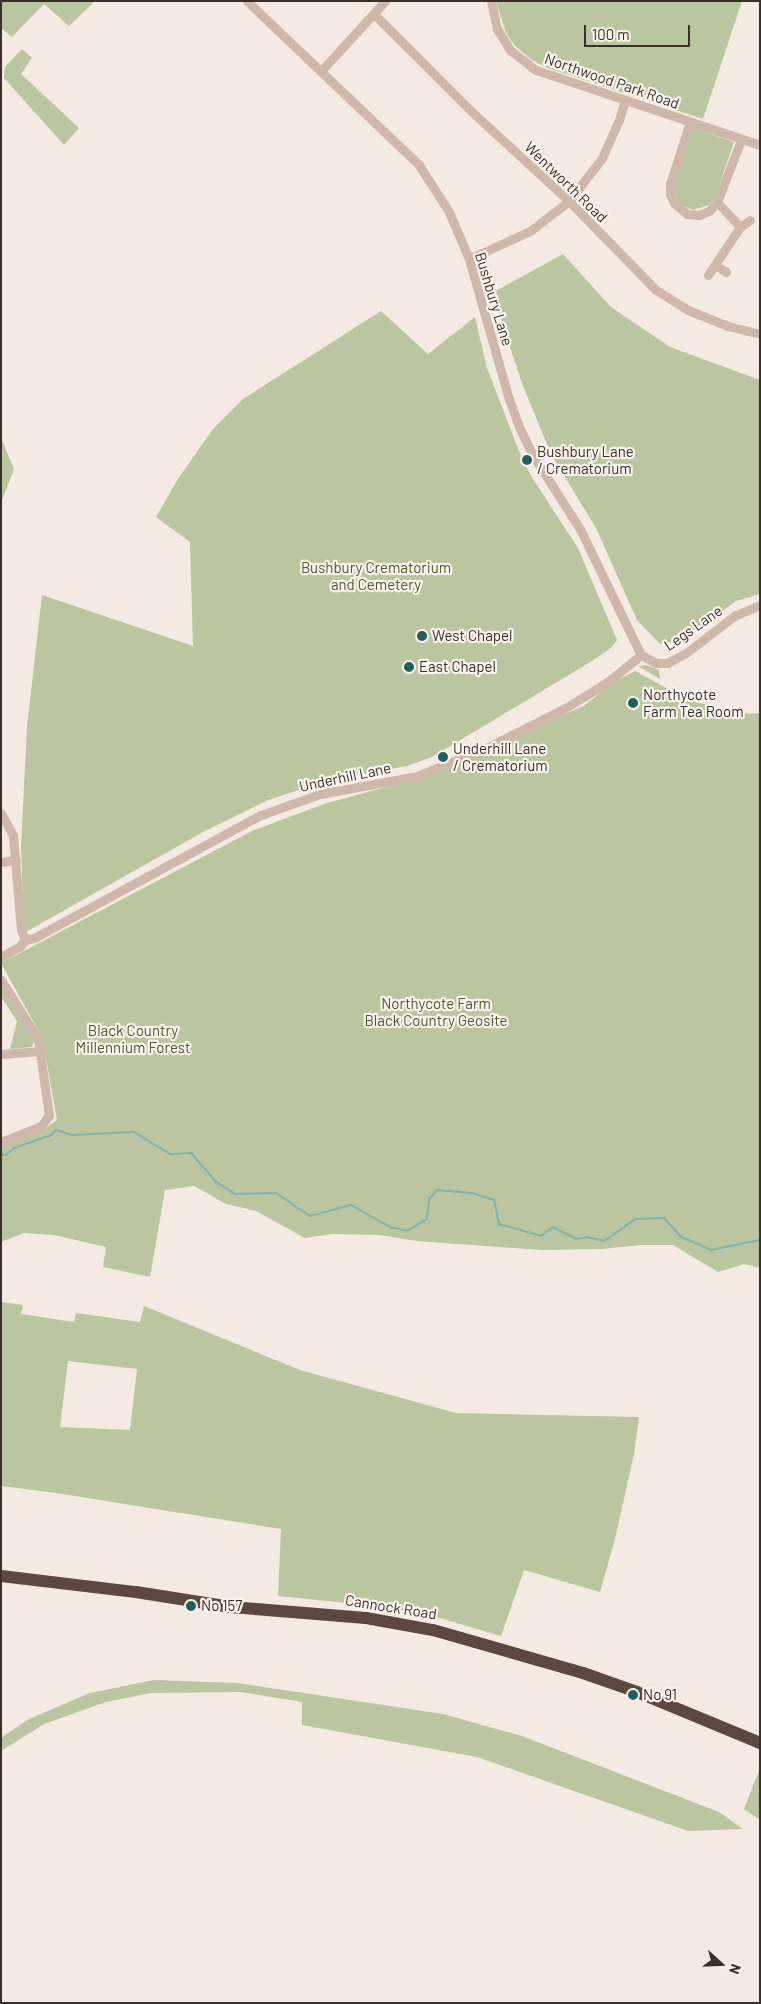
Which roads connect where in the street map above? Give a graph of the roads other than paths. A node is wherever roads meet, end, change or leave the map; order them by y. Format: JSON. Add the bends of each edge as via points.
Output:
{"nodes":[{"id":1,"x":247,"y":1,"type":"edge"},
{"id":2,"x":385,"y":1,"type":"edge"},
{"id":3,"x":491,"y":1,"type":"edge"},
{"id":4,"x":375,"y":14,"type":"junction"},
{"id":5,"x":321,"y":71,"type":"junction"},
{"id":6,"x":625,"y":100,"type":"junction"},
{"id":7,"x":690,"y":122,"type":"junction"},
{"id":8,"x":741,"y":140,"type":"junction"},
{"id":9,"x":760,"y":145,"type":"edge"},
{"id":10,"x":569,"y":201,"type":"junction"},
{"id":11,"x":717,"y":202,"type":"junction"},
{"id":12,"x":750,"y":220,"type":"dead end"},
{"id":13,"x":740,"y":227,"type":"junction"},
{"id":14,"x":469,"y":259,"type":"junction"},
{"id":15,"x":715,"y":265,"type":"junction"},
{"id":16,"x":726,"y":272,"type":"dead end"},
{"id":17,"x":708,"y":275,"type":"dead end"},
{"id":18,"x":760,"y":334,"type":"edge"},
{"id":19,"x":760,"y":606,"type":"edge"},
{"id":20,"x":641,"y":654,"type":"junction"},
{"id":21,"x":1,"y":813,"type":"edge"},
{"id":22,"x":16,"y":860,"type":"junction"},
{"id":23,"x":1,"y":862,"type":"edge"},
{"id":24,"x":25,"y":940,"type":"junction"},
{"id":25,"x":1,"y":958,"type":"edge"},
{"id":26,"x":1,"y":980,"type":"edge"},
{"id":27,"x":41,"y":1051,"type":"junction"},
{"id":28,"x":1,"y":1054,"type":"edge"},
{"id":29,"x":1,"y":1142,"type":"edge"},
{"id":30,"x":1,"y":1576,"type":"edge"},
{"id":31,"x":760,"y":1743,"type":"edge"}],
"edges":[{"from":1,"to":5,"type":"street","name":"Bushbury Lane"},
{"from":2,"to":4,"type":"street"},
{"from":3,"to":6,"type":"street","name":"Northwood Park Road","via":[[497,29],[510,50],[528,65]]},
{"from":4,"to":5,"type":"street"},
{"from":4,"to":10,"type":"street","name":"Wentworth Road","via":[[471,111]]},
{"from":5,"to":14,"type":"street","name":"Bushbury Lane","via":[[419,165],[449,212]]},
{"from":6,"to":7,"type":"street","name":"Northwood Park Road"},
{"from":6,"to":10,"type":"street","via":[[602,158]]},
{"from":7,"to":8,"type":"street","name":"Northwood Park Road"},
{"from":7,"to":11,"type":"street","via":[[671,178],[670,194],[674,203],[687,214],[699,215],[709,211]]},
{"from":8,"to":9,"type":"street","name":"Northwood Park Road"},
{"from":8,"to":11,"type":"street"},
{"from":10,"to":14,"type":"street","via":[[530,231]]},
{"from":10,"to":18,"type":"street","name":"Wentworth Road","via":[[656,290],[688,310],[728,326]]},
{"from":11,"to":13,"type":"street"},
{"from":12,"to":13,"type":"street"},
{"from":13,"to":15,"type":"street"},
{"from":14,"to":20,"type":"street","name":"Bushbury Lane","via":[[520,427],[532,454],[580,529]]},
{"from":15,"to":16,"type":"street"},
{"from":15,"to":17,"type":"street"},
{"from":19,"to":20,"type":"street","name":"Legs Lane","via":[[734,616],[668,663],[656,663]]},
{"from":20,"to":24,"type":"street","name":"Underhill Lane","via":[[567,708],[486,748],[417,776],[320,794],[280,807]]},
{"from":21,"to":22,"type":"street","via":[[12,836]]},
{"from":22,"to":23,"type":"street"},
{"from":22,"to":24,"type":"street","via":[[21,930]]},
{"from":24,"to":25,"type":"street","name":"Underhill Lane"},
{"from":26,"to":27,"type":"street","via":[[34,1030]]},
{"from":27,"to":28,"type":"street"},
{"from":27,"to":29,"type":"street","via":[[49,1105],[47,1121]]},
{"from":30,"to":31,"type":"highway","name":"Cannock Road","via":[[223,1606],[366,1618],[433,1630],[583,1673]]}]}
